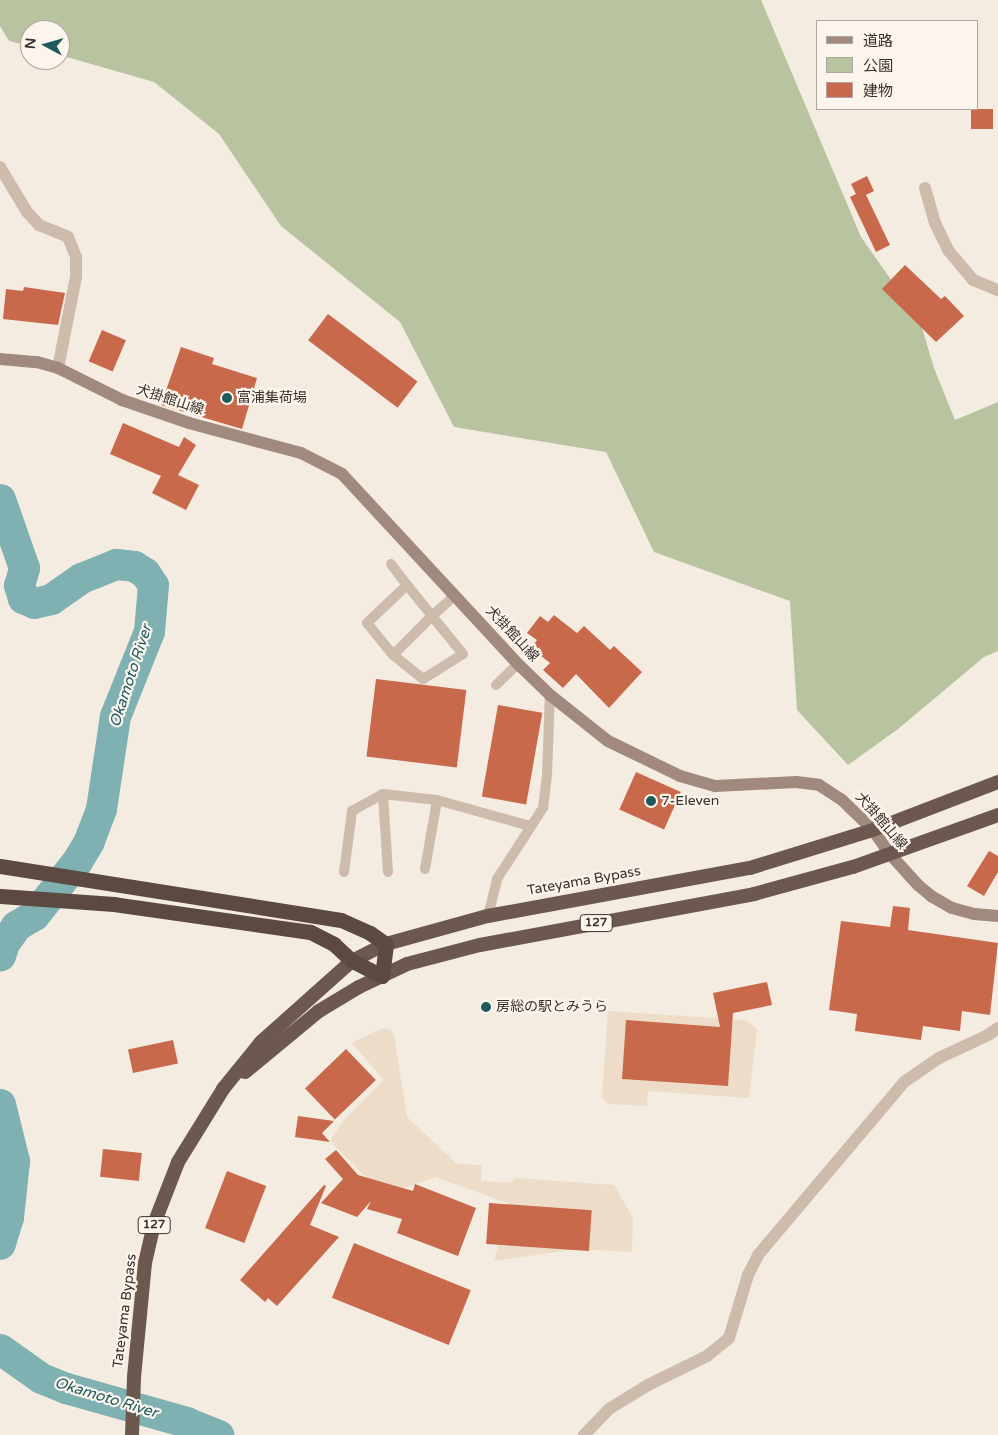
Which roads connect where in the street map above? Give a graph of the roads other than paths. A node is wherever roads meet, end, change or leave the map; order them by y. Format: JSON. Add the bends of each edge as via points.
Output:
{"nodes":[{"id":1,"x":0,"y":168,"type":"edge"},
{"id":2,"x":925,"y":188,"type":"dead end"},
{"id":3,"x":998,"y":290,"type":"edge"},
{"id":4,"x":0,"y":359,"type":"edge"},
{"id":5,"x":58,"y":368,"type":"junction"},
{"id":6,"x":390,"y":564,"type":"dead end"},
{"id":7,"x":407,"y":585,"type":"junction"},
{"id":8,"x":455,"y":594,"type":"junction"},
{"id":9,"x":432,"y":616,"type":"junction"},
{"id":10,"x":393,"y":655,"type":"junction"},
{"id":11,"x":518,"y":664,"type":"junction"},
{"id":12,"x":496,"y":685,"type":"dead end"},
{"id":13,"x":550,"y":695,"type":"junction"},
{"id":14,"x":998,"y":782,"type":"edge"},
{"id":15,"x":383,"y":794,"type":"junction"},
{"id":16,"x":437,"y":800,"type":"junction"},
{"id":17,"x":998,"y":815,"type":"edge"},
{"id":18,"x":530,"y":826,"type":"junction"},
{"id":19,"x":873,"y":830,"type":"junction"},
{"id":20,"x":888,"y":853,"type":"junction"},
{"id":21,"x":3,"y":866,"type":"edge"},
{"id":22,"x":425,"y":869,"type":"dead end"},
{"id":23,"x":344,"y":872,"type":"dead end"},
{"id":24,"x":388,"y":872,"type":"dead end"},
{"id":25,"x":0,"y":896,"type":"edge"},
{"id":26,"x":488,"y":916,"type":"junction"},
{"id":27,"x":998,"y":916,"type":"edge"},
{"id":28,"x":386,"y":944,"type":"junction"},
{"id":29,"x":352,"y":961,"type":"junction"},
{"id":30,"x":382,"y":976,"type":"junction"},
{"id":31,"x":998,"y":1028,"type":"edge"},
{"id":32,"x":223,"y":1090,"type":"junction"},
{"id":33,"x":132,"y":1435,"type":"edge"},
{"id":34,"x":584,"y":1435,"type":"edge"}],
"edges":[{"from":1,"to":5,"type":"street","via":[[27,212],[39,225],[68,237],[76,257],[76,276]]},
{"from":2,"to":3,"type":"street","via":[[935,223],[948,250],[973,280]]},
{"from":4,"to":5,"type":"main road","name":"犬掛館山線","via":[[37,362]]},
{"from":5,"to":8,"type":"main road","name":"犬掛館山線","via":[[122,400],[189,423],[301,454],[342,474]]},
{"from":6,"to":7,"type":"lane"},
{"from":7,"to":9,"type":"lane"},
{"from":7,"to":10,"type":"lane","via":[[367,623]]},
{"from":8,"to":9,"type":"lane"},
{"from":8,"to":11,"type":"main road","name":"犬掛館山線"},
{"from":9,"to":10,"type":"lane"},
{"from":9,"to":10,"type":"lane","via":[[463,654],[423,679]]},
{"from":11,"to":12,"type":"lane"},
{"from":11,"to":13,"type":"main road","name":"犬掛館山線"},
{"from":13,"to":18,"type":"lane","via":[[543,808]]},
{"from":13,"to":19,"type":"main road","name":"犬掛館山線","via":[[608,741],[680,776],[716,786],[796,782],[819,785],[842,800]]},
{"from":14,"to":19,"type":"highway","name":"Tateyama Bypass","number":"127"},
{"from":15,"to":16,"type":"lane"},
{"from":15,"to":23,"type":"lane","via":[[352,811]]},
{"from":15,"to":24,"type":"lane"},
{"from":16,"to":18,"type":"lane"},
{"from":16,"to":22,"type":"lane"},
{"from":17,"to":20,"type":"highway","name":"Tateyama Bypass","number":"127"},
{"from":18,"to":26,"type":"lane","via":[[497,879]]},
{"from":19,"to":20,"type":"main road","name":"犬掛館山線"},
{"from":19,"to":26,"type":"highway","name":"Tateyama Bypass","number":"127","via":[[750,868]]},
{"from":20,"to":27,"type":"main road","name":"犬掛館山線","via":[[931,896],[952,908]]},
{"from":20,"to":30,"type":"highway","name":"Tateyama Bypass","number":"127","via":[[853,868],[754,894],[472,947],[407,964]]},
{"from":21,"to":28,"type":"highway","via":[[322,916],[358,927]]},
{"from":25,"to":29,"type":"highway","via":[[114,904],[310,932],[334,944]]},
{"from":26,"to":28,"type":"highway","name":"Tateyama Bypass","number":"127"},
{"from":28,"to":29,"type":"highway","name":"Tateyama Bypass","number":"127"},
{"from":28,"to":30,"type":"highway"},
{"from":29,"to":30,"type":"highway"},
{"from":29,"to":32,"type":"highway","name":"Tateyama Bypass","number":"127","via":[[261,1042]]},
{"from":30,"to":32,"type":"highway","name":"Tateyama Bypass","number":"127","via":[[319,1011]]},
{"from":31,"to":34,"type":"street","via":[[938,1058],[904,1082],[758,1255],[748,1275],[729,1338],[707,1356],[648,1385],[609,1409]]},
{"from":32,"to":33,"type":"highway","name":"Tateyama Bypass","number":"127","via":[[178,1162],[154,1224],[145,1263]]}]}
